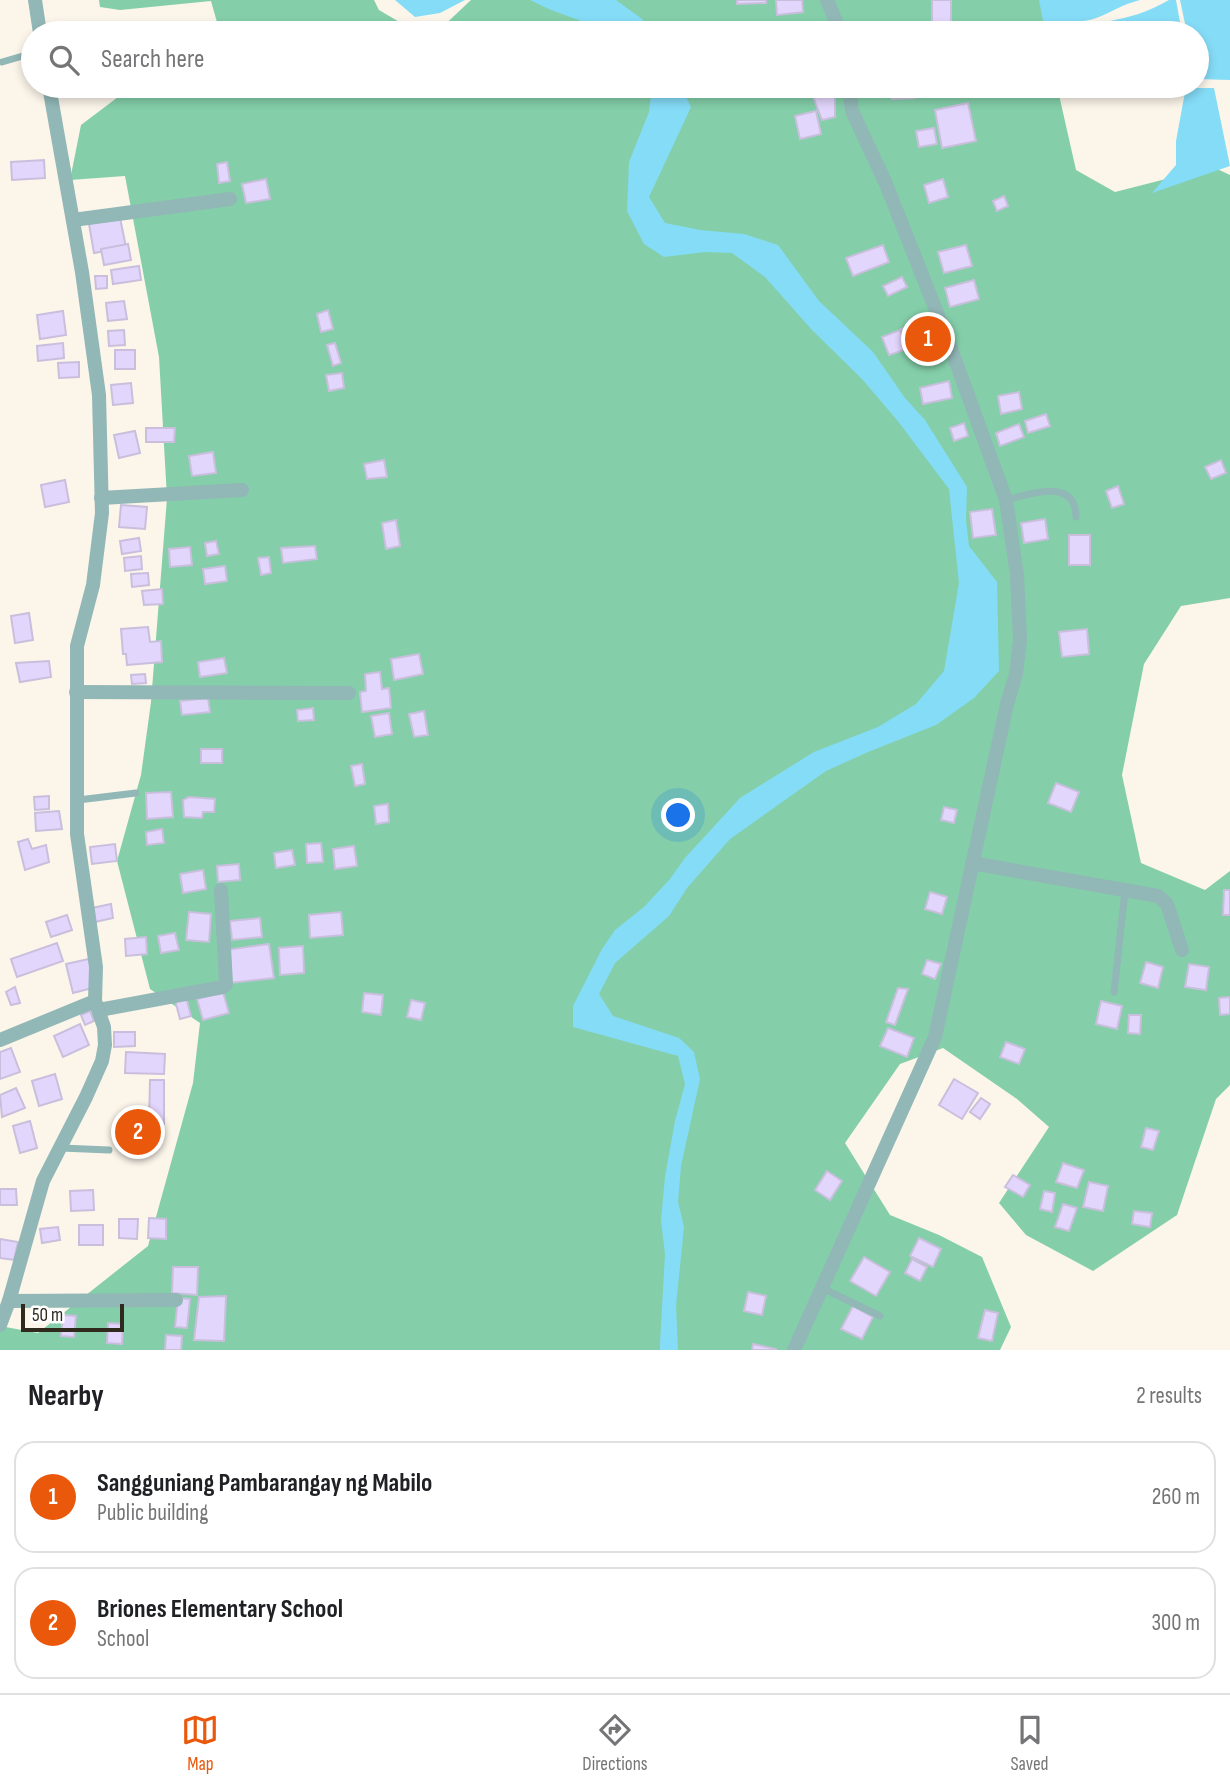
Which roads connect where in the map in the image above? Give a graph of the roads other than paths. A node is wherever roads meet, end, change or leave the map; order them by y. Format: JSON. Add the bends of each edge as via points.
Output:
{"nodes":[{"id":1,"x":35,"y":0,"type":"edge"},
{"id":2,"x":827,"y":0,"type":"edge"},
{"id":3,"x":38,"y":21,"type":"edge"},
{"id":4,"x":836,"y":21,"type":"edge"},
{"id":5,"x":21,"y":56,"type":"edge"},
{"id":6,"x":2,"y":62,"type":"dead end"},
{"id":7,"x":51,"y":98,"type":"edge"},
{"id":8,"x":850,"y":98,"type":"edge"},
{"id":9,"x":230,"y":199,"type":"dead end"},
{"id":10,"x":73,"y":220,"type":"junction"},
{"id":11,"x":242,"y":490,"type":"dead end"},
{"id":12,"x":101,"y":498,"type":"junction"},
{"id":13,"x":1006,"y":500,"type":"junction"},
{"id":14,"x":1076,"y":517,"type":"dead end"},
{"id":15,"x":76,"y":692,"type":"junction"},
{"id":16,"x":349,"y":693,"type":"dead end"},
{"id":17,"x":136,"y":793,"type":"dead end"},
{"id":18,"x":78,"y":800,"type":"junction"},
{"id":19,"x":972,"y":863,"type":"junction"},
{"id":20,"x":220,"y":890,"type":"dead end"},
{"id":21,"x":1125,"y":891,"type":"junction"},
{"id":22,"x":1182,"y":950,"type":"dead end"},
{"id":23,"x":1114,"y":992,"type":"dead end"},
{"id":24,"x":97,"y":1005,"type":"junction"},
{"id":25,"x":0,"y":1040,"type":"edge"},
{"id":26,"x":60,"y":1148,"type":"junction"},
{"id":27,"x":110,"y":1150,"type":"dead end"},
{"id":28,"x":822,"y":1288,"type":"junction"},
{"id":29,"x":176,"y":1300,"type":"dead end"},
{"id":30,"x":9,"y":1301,"type":"junction"},
{"id":31,"x":880,"y":1316,"type":"dead end"},
{"id":32,"x":0,"y":1325,"type":"edge"},
{"id":33,"x":794,"y":1350,"type":"edge"}],
"edges":[{"from":1,"to":3,"type":"street"},
{"from":2,"to":4,"type":"street"},
{"from":5,"to":6,"type":"lane"},
{"from":7,"to":10,"type":"street"},
{"from":8,"to":13,"type":"street","via":[[949,342]]},
{"from":9,"to":10,"type":"street"},
{"from":10,"to":12,"type":"street","via":[[99,395]]},
{"from":11,"to":12,"type":"street"},
{"from":12,"to":15,"type":"street","via":[[93,585],[77,646]]},
{"from":13,"to":14,"type":"lane","via":[[1047,490],[1061,492],[1076,507]]},
{"from":13,"to":19,"type":"street","via":[[1020,640]]},
{"from":15,"to":16,"type":"street"},
{"from":15,"to":18,"type":"street"},
{"from":17,"to":18,"type":"lane"},
{"from":18,"to":24,"type":"street","via":[[77,834]]},
{"from":19,"to":21,"type":"street"},
{"from":19,"to":28,"type":"street","via":[[935,1037]]},
{"from":20,"to":24,"type":"street","via":[[223,987]]},
{"from":21,"to":22,"type":"street","via":[[1164,899]]},
{"from":21,"to":23,"type":"lane"},
{"from":24,"to":25,"type":"street"},
{"from":24,"to":26,"type":"street","via":[[104,1027],[102,1061]]},
{"from":26,"to":27,"type":"lane"},
{"from":26,"to":30,"type":"street","via":[[43,1181]]},
{"from":28,"to":31,"type":"lane"},
{"from":28,"to":33,"type":"street"},
{"from":29,"to":30,"type":"street"},
{"from":30,"to":32,"type":"street"}]}
